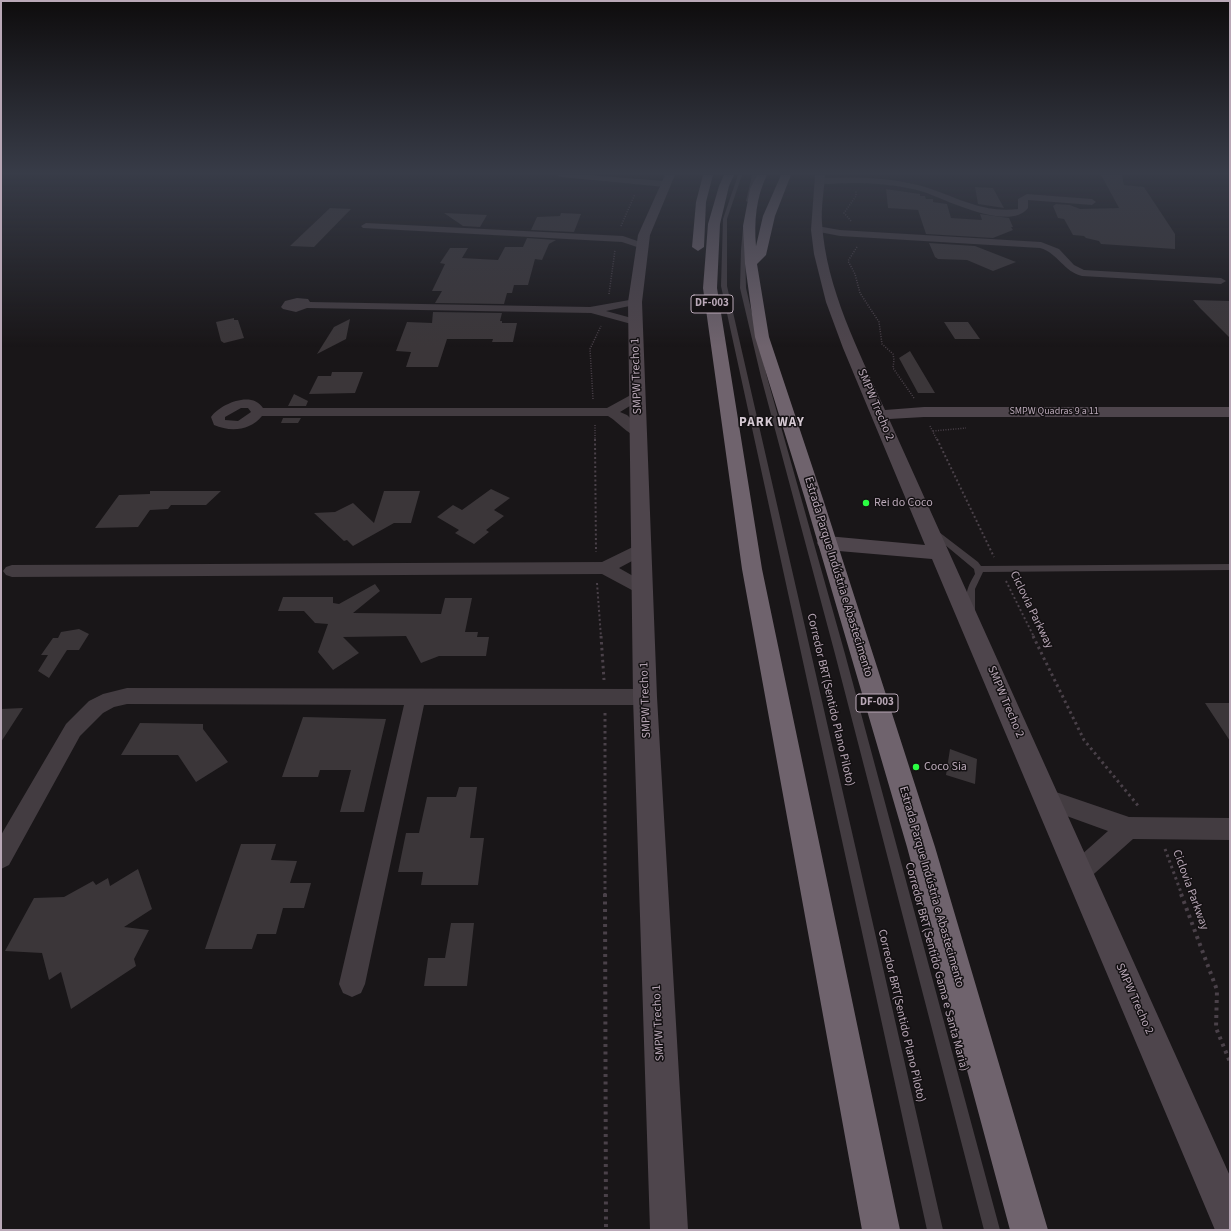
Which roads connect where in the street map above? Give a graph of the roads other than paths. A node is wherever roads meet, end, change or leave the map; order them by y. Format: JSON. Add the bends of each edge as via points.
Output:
{"nodes":[{"id":1,"x":490,"y":232,"type":"edge"},
{"id":2,"x":640,"y":232,"type":"edge"},
{"id":3,"x":699,"y":232,"type":"edge"},
{"id":4,"x":713,"y":232,"type":"edge"},
{"id":5,"x":725,"y":232,"type":"edge"},
{"id":6,"x":745,"y":232,"type":"edge"},
{"id":7,"x":749,"y":232,"type":"edge"},
{"id":8,"x":765,"y":232,"type":"edge"},
{"id":9,"x":825,"y":233,"type":"joint"},
{"id":10,"x":636,"y":240,"type":"junction"},
{"id":11,"x":751,"y":264,"type":"junction"},
{"id":12,"x":1221,"y":281,"type":"dead end"},
{"id":13,"x":710,"y":288,"type":"junction"},
{"id":14,"x":306,"y":305,"type":"dead end"},
{"id":15,"x":590,"y":310,"type":"junction"},
{"id":16,"x":635,"y":312,"type":"junction"},
{"id":17,"x":638,"y":395,"type":"junction"},
{"id":18,"x":258,"y":412,"type":"dead end"},
{"id":19,"x":610,"y":412,"type":"junction"},
{"id":20,"x":1230,"y":412,"type":"edge"},
{"id":21,"x":879,"y":415,"type":"junction"},
{"id":22,"x":639,"y":434,"type":"junction"},
{"id":23,"x":927,"y":523,"type":"junction"},
{"id":24,"x":828,"y":543,"type":"junction"},
{"id":25,"x":641,"y":549,"type":"junction"},
{"id":26,"x":940,"y":553,"type":"junction"},
{"id":27,"x":1230,"y":567,"type":"edge"},
{"id":28,"x":605,"y":568,"type":"junction"},
{"id":29,"x":979,"y":569,"type":"junction"},
{"id":30,"x":12,"y":571,"type":"dead end"},
{"id":31,"x":642,"y":590,"type":"junction"},
{"id":32,"x":973,"y":629,"type":"junction"},
{"id":33,"x":416,"y":696,"type":"junction"},
{"id":34,"x":645,"y":697,"type":"junction"},
{"id":35,"x":1046,"y":799,"type":"junction"},
{"id":36,"x":1129,"y":828,"type":"junction"},
{"id":37,"x":1230,"y":829,"type":"edge"},
{"id":38,"x":1,"y":857,"type":"edge"},
{"id":39,"x":1078,"y":873,"type":"junction"},
{"id":40,"x":352,"y":984,"type":"dead end"},
{"id":41,"x":1230,"y":1220,"type":"edge"},
{"id":42,"x":668,"y":1230,"type":"edge"},
{"id":43,"x":881,"y":1230,"type":"edge"},
{"id":44,"x":935,"y":1230,"type":"edge"},
{"id":45,"x":992,"y":1230,"type":"edge"},
{"id":46,"x":1029,"y":1230,"type":"edge"}],
"edges":[{"from":1,"to":10,"type":"street"},
{"from":2,"to":10,"type":"street","name":"SMPW Trecho 1"},
{"from":3,"to":13,"type":"highway","via":[[698,248],[702,271]]},
{"from":4,"to":13,"type":"highway","number":"DF-003"},
{"from":5,"to":44,"type":"lane","name":"Corredor BRT(Sentido Plano Piloto)","via":[[724,286]]},
{"from":6,"to":45,"type":"lane","name":"Corredor BRT(Sentido Gama e Santa Maria)","via":[[743,288],[764,377]]},
{"from":7,"to":11,"type":"highway","name":"Estrada Parque Indústria e Abastecimento","number":"DF-003"},
{"from":8,"to":11,"type":"highway","via":[[760,255]]},
{"from":9,"to":12,"type":"street","via":[[1041,245],[1058,251],[1072,270],[1082,273]]},
{"from":9,"to":21,"type":"street","name":"SMPW Trecho 2","via":[[826,276],[839,319]]},
{"from":10,"to":16,"type":"street","name":"SMPW Trecho 1"},
{"from":11,"to":24,"type":"highway","name":"Estrada Parque Indústria e Abastecimento","number":"DF-003","via":[[762,337]]},
{"from":13,"to":43,"type":"highway","number":"DF-003","via":[[752,569]]},
{"from":14,"to":15,"type":"street"},
{"from":15,"to":16,"type":"street"},
{"from":15,"to":16,"type":"street"},
{"from":16,"to":17,"type":"street","name":"SMPW Trecho 1"},
{"from":17,"to":19,"type":"street"},
{"from":17,"to":22,"type":"street","name":"SMPW Trecho 1"},
{"from":18,"to":19,"type":"street"},
{"from":19,"to":22,"type":"street","via":[[622,418]]},
{"from":20,"to":21,"type":"street","name":"SMPW Quadras 9 a 11","via":[[924,412]]},
{"from":21,"to":23,"type":"street","name":"SMPW Trecho 2"},
{"from":22,"to":25,"type":"street","name":"SMPW Trecho 1"},
{"from":23,"to":26,"type":"street","name":"SMPW Trecho 2"},
{"from":23,"to":29,"type":"lane"},
{"from":24,"to":26,"type":"street"},
{"from":24,"to":46,"type":"highway","name":"Estrada Parque Indústria e Abastecimento","number":"DF-003","via":[[921,848]]},
{"from":25,"to":28,"type":"street"},
{"from":25,"to":31,"type":"street","name":"SMPW Trecho 1"},
{"from":26,"to":32,"type":"street","name":"SMPW Trecho 2"},
{"from":27,"to":29,"type":"lane"},
{"from":28,"to":30,"type":"street"},
{"from":28,"to":31,"type":"street"},
{"from":29,"to":32,"type":"lane","via":[[980,575],[971,588]]},
{"from":31,"to":34,"type":"street","name":"SMPW Trecho 1"},
{"from":32,"to":35,"type":"street","name":"SMPW Trecho 2"},
{"from":33,"to":34,"type":"street"},
{"from":33,"to":38,"type":"street","via":[[126,696],[109,699],[83,717],[73,730]]},
{"from":33,"to":40,"type":"street"},
{"from":34,"to":42,"type":"street","name":"SMPW Trecho 1"},
{"from":35,"to":36,"type":"street"},
{"from":35,"to":39,"type":"street","name":"SMPW Trecho 2"},
{"from":36,"to":37,"type":"street"},
{"from":36,"to":39,"type":"street"},
{"from":39,"to":41,"type":"street","name":"SMPW Trecho 2"}]}
